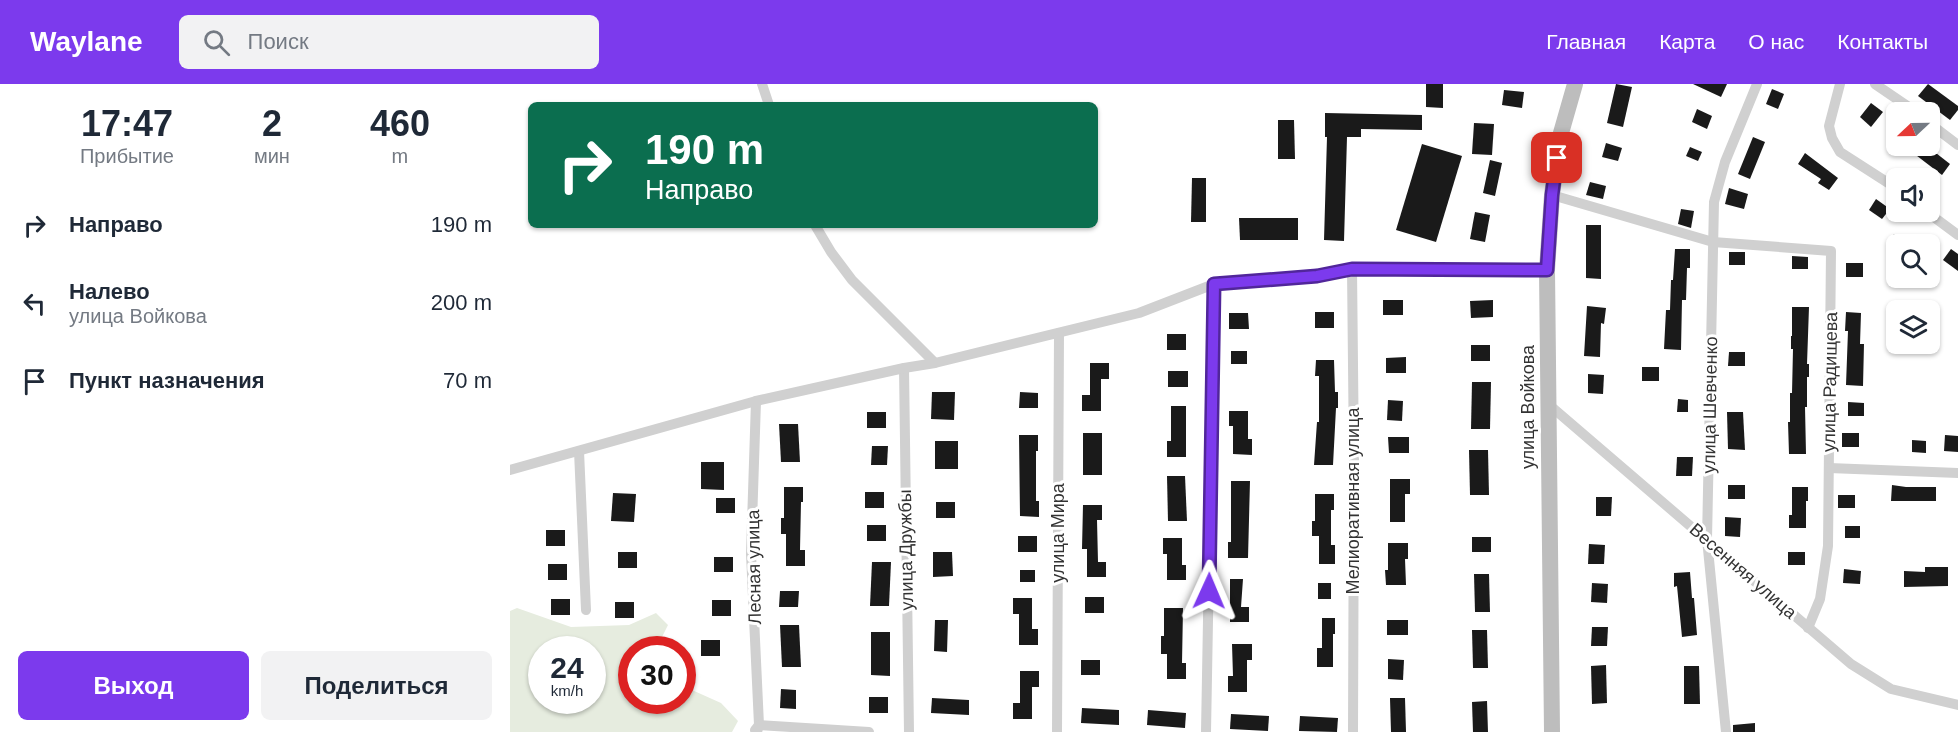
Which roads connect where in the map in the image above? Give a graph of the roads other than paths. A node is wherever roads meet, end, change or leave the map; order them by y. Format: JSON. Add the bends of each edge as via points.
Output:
{"nodes":[{"id":1,"x":762,"y":84,"type":"edge"},
{"id":2,"x":1575,"y":84,"type":"edge"},
{"id":3,"x":1757,"y":84,"type":"edge"},
{"id":4,"x":1840,"y":84,"type":"edge"},
{"id":5,"x":1875,"y":84,"type":"edge"},
{"id":6,"x":768,"y":102,"type":"edge"},
{"id":7,"x":1901,"y":102,"type":"edge"},
{"id":8,"x":1940,"y":131,"type":"edge"},
{"id":9,"x":1958,"y":145,"type":"edge"},
{"id":10,"x":1886,"y":182,"type":"edge"},
{"id":11,"x":1552,"y":195,"type":"junction"},
{"id":12,"x":1940,"y":222,"type":"edge"},
{"id":13,"x":817,"y":228,"type":"edge"},
{"id":14,"x":1958,"y":236,"type":"edge"},
{"id":15,"x":1713,"y":242,"type":"junction"},
{"id":16,"x":1352,"y":269,"type":"junction"},
{"id":17,"x":1547,"y":270,"type":"junction"},
{"id":18,"x":1214,"y":284,"type":"junction"},
{"id":19,"x":1059,"y":333,"type":"junction"},
{"id":20,"x":935,"y":363,"type":"junction"},
{"id":21,"x":904,"y":368,"type":"junction"},
{"id":22,"x":756,"y":401,"type":"junction"},
{"id":23,"x":1547,"y":403,"type":"junction"},
{"id":24,"x":579,"y":451,"type":"junction"},
{"id":25,"x":1829,"y":468,"type":"junction"},
{"id":26,"x":510,"y":470,"type":"edge"},
{"id":27,"x":1958,"y":473,"type":"edge"},
{"id":28,"x":1707,"y":539,"type":"junction"},
{"id":29,"x":586,"y":610,"type":"dead end"},
{"id":30,"x":1808,"y":628,"type":"junction"},
{"id":31,"x":1958,"y":705,"type":"edge"},
{"id":32,"x":757,"y":730,"type":"edge"},
{"id":33,"x":1554,"y":730,"type":"edge"},
{"id":34,"x":869,"y":732,"type":"edge"},
{"id":35,"x":909,"y":732,"type":"edge"},
{"id":36,"x":1057,"y":732,"type":"edge"},
{"id":37,"x":1206,"y":732,"type":"edge"},
{"id":38,"x":1353,"y":732,"type":"edge"},
{"id":39,"x":1726,"y":732,"type":"edge"}],
"edges":[{"from":1,"to":6,"type":"street"},
{"from":2,"to":11,"type":"main road","name":"улица Войкова","via":[[1559,140]]},
{"from":3,"to":15,"type":"street","name":"улица Шевченко","via":[[1725,162],[1714,202]]},
{"from":4,"to":10,"type":"street","via":[[1829,126],[1832,138],[1840,152]]},
{"from":5,"to":7,"type":"street"},
{"from":8,"to":9,"type":"street"},
{"from":11,"to":15,"type":"street"},
{"from":11,"to":17,"type":"main road","name":"улица Войкова"},
{"from":12,"to":14,"type":"street"},
{"from":13,"to":20,"type":"street","via":[[852,280]]},
{"from":15,"to":25,"type":"street","name":"улица Радищева","via":[[1831,251]]},
{"from":15,"to":28,"type":"street","name":"улица Шевченко"},
{"from":16,"to":17,"type":"street"},
{"from":16,"to":18,"type":"street","via":[[1317,276]]},
{"from":16,"to":38,"type":"street","name":"Мелиоративная улица"},
{"from":17,"to":23,"type":"main road","name":"улица Войкова"},
{"from":18,"to":19,"type":"street","via":[[1139,313]]},
{"from":18,"to":37,"type":"street"},
{"from":19,"to":20,"type":"street"},
{"from":19,"to":36,"type":"street","name":"улица Мира"},
{"from":20,"to":21,"type":"street"},
{"from":21,"to":22,"type":"street"},
{"from":21,"to":35,"type":"street","name":"улица Дружбы"},
{"from":22,"to":24,"type":"street"},
{"from":22,"to":32,"type":"street","name":"Лесная улица","via":[[752,554]]},
{"from":23,"to":28,"type":"street","name":"Весенняя улица"},
{"from":23,"to":33,"type":"main road","name":"улица Войкова"},
{"from":24,"to":26,"type":"street"},
{"from":24,"to":29,"type":"street"},
{"from":25,"to":27,"type":"street"},
{"from":25,"to":30,"type":"street","name":"улица Радищева","via":[[1824,579]]},
{"from":28,"to":30,"type":"street","name":"Весенняя улица"},
{"from":28,"to":39,"type":"street","name":"улица Шевченко"},
{"from":30,"to":31,"type":"street","name":"Весенняя улица","via":[[1851,664],[1891,689]]},
{"from":32,"to":34,"type":"street"}]}
